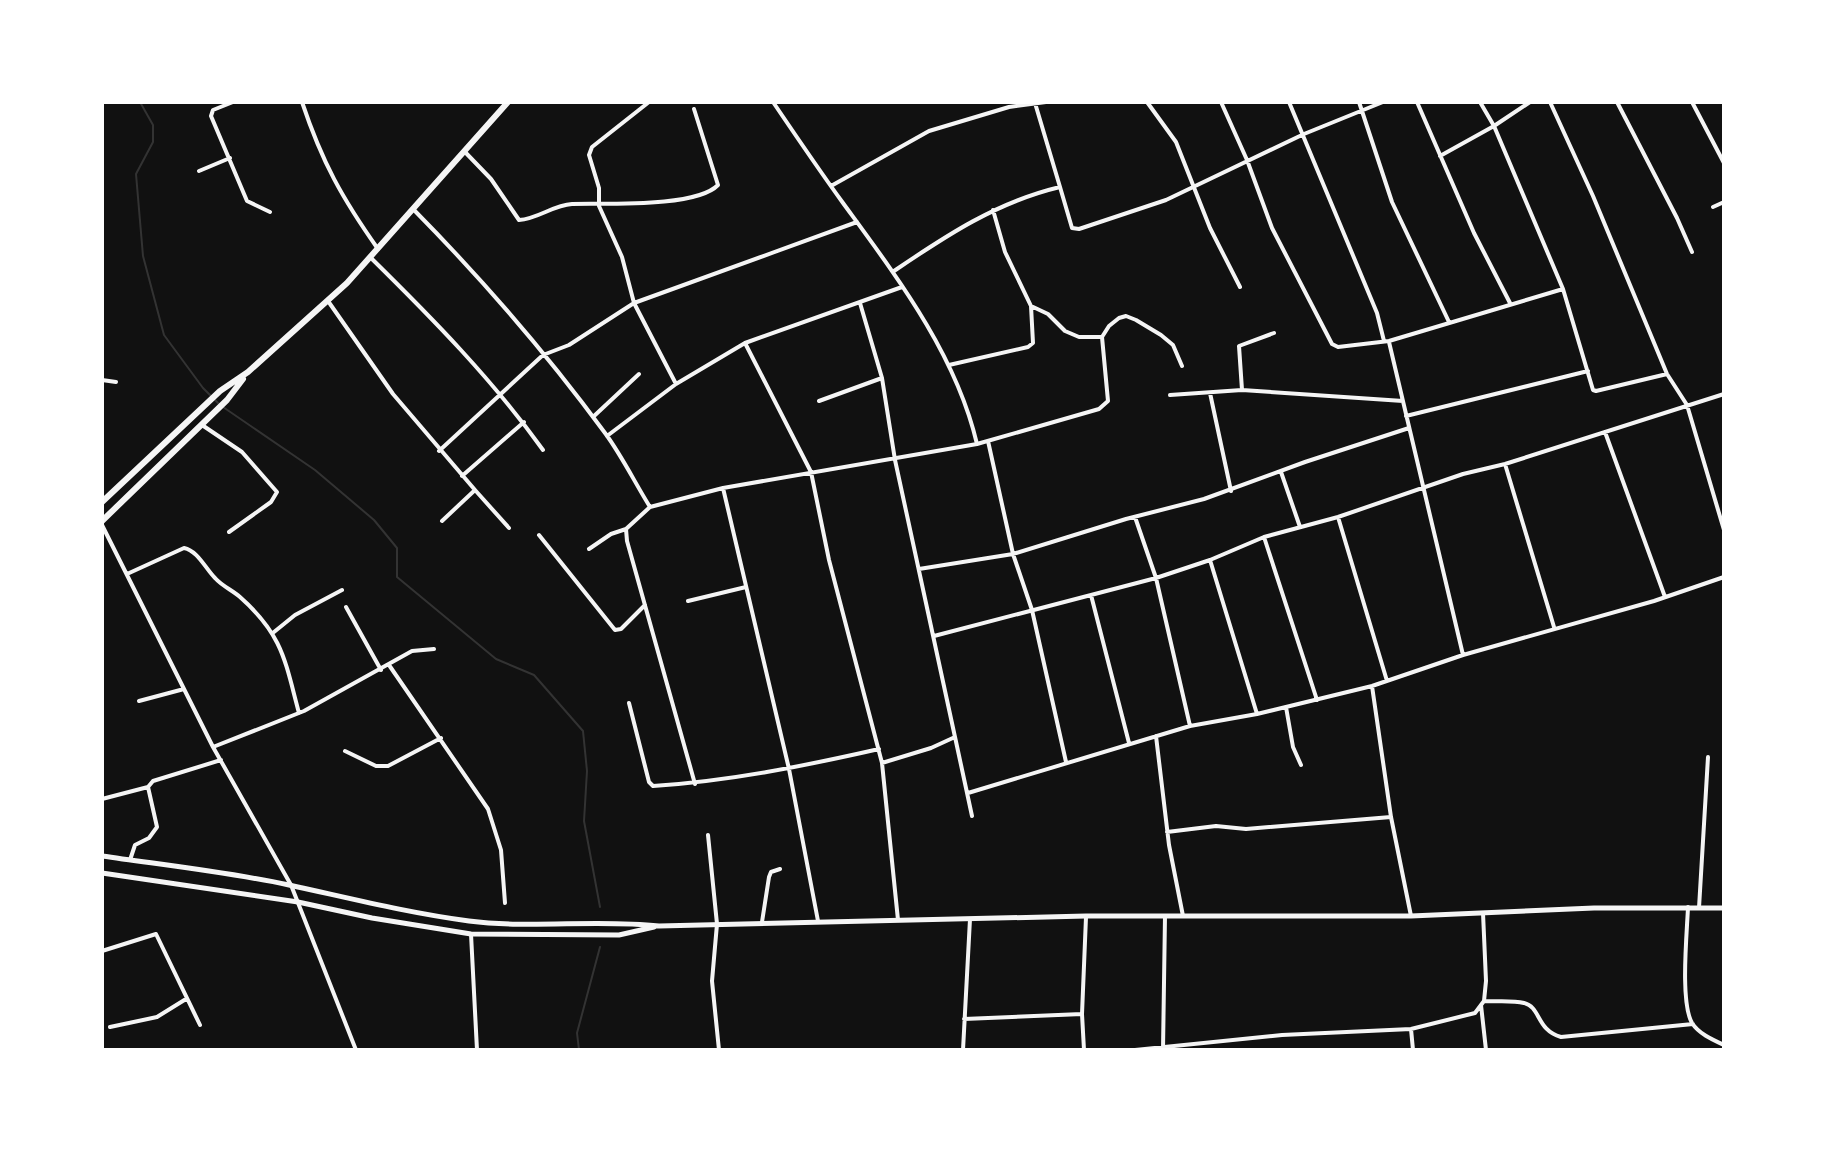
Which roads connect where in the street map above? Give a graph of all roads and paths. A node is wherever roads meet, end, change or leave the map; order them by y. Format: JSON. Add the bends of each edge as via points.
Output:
{"nodes":[{"id":1,"x":233,"y":102,"type":"edge"},
{"id":2,"x":302,"y":102,"type":"edge"},
{"id":3,"x":508,"y":102,"type":"edge"},
{"id":4,"x":649,"y":102,"type":"edge"},
{"id":5,"x":1046,"y":102,"type":"edge"},
{"id":6,"x":1147,"y":102,"type":"edge"},
{"id":7,"x":1221,"y":102,"type":"edge"},
{"id":8,"x":1289,"y":102,"type":"edge"},
{"id":9,"x":1359,"y":102,"type":"edge"},
{"id":10,"x":1383,"y":102,"type":"edge"},
{"id":11,"x":1417,"y":102,"type":"edge"},
{"id":12,"x":1480,"y":102,"type":"edge"},
{"id":13,"x":1530,"y":102,"type":"edge"},
{"id":14,"x":1550,"y":102,"type":"edge"},
{"id":15,"x":1617,"y":102,"type":"edge"},
{"id":16,"x":1692,"y":102,"type":"edge"},
{"id":17,"x":776,"y":103,"type":"edge"},
{"id":18,"x":1035,"y":103,"type":"edge"},
{"id":19,"x":694,"y":109,"type":"dead end"},
{"id":20,"x":1362,"y":109,"type":"junction"},
{"id":21,"x":1494,"y":126,"type":"junction"},
{"id":22,"x":1304,"y":134,"type":"junction"},
{"id":23,"x":465,"y":152,"type":"junction"},
{"id":24,"x":1440,"y":156,"type":"junction"},
{"id":25,"x":230,"y":158,"type":"junction"},
{"id":26,"x":1247,"y":160,"type":"junction"},
{"id":27,"x":1724,"y":163,"type":"edge"},
{"id":28,"x":199,"y":171,"type":"dead end"},
{"id":29,"x":831,"y":186,"type":"junction"},
{"id":30,"x":1194,"y":186,"type":"junction"},
{"id":31,"x":1060,"y":187,"type":"junction"},
{"id":32,"x":1724,"y":202,"type":"edge"},
{"id":33,"x":599,"y":206,"type":"junction"},
{"id":34,"x":1713,"y":207,"type":"dead end"},
{"id":35,"x":414,"y":210,"type":"junction"},
{"id":36,"x":993,"y":210,"type":"junction"},
{"id":37,"x":270,"y":212,"type":"dead end"},
{"id":38,"x":857,"y":222,"type":"junction"},
{"id":39,"x":378,"y":249,"type":"junction"},
{"id":40,"x":1692,"y":252,"type":"dead end"},
{"id":41,"x":370,"y":257,"type":"junction"},
{"id":42,"x":894,"y":271,"type":"junction"},
{"id":43,"x":902,"y":287,"type":"junction"},
{"id":44,"x":1240,"y":287,"type":"dead end"},
{"id":45,"x":1563,"y":289,"type":"junction"},
{"id":46,"x":326,"y":299,"type":"junction"},
{"id":47,"x":634,"y":303,"type":"junction"},
{"id":48,"x":860,"y":303,"type":"junction"},
{"id":49,"x":1510,"y":303,"type":"junction"},
{"id":50,"x":1031,"y":306,"type":"junction"},
{"id":51,"x":1449,"y":322,"type":"junction"},
{"id":52,"x":1274,"y":333,"type":"dead end"},
{"id":53,"x":1102,"y":337,"type":"junction"},
{"id":54,"x":1387,"y":341,"type":"junction"},
{"id":55,"x":745,"y":343,"type":"junction"},
{"id":56,"x":543,"y":355,"type":"junction"},
{"id":57,"x":949,"y":365,"type":"junction"},
{"id":58,"x":1182,"y":366,"type":"dead end"},
{"id":59,"x":1588,"y":371,"type":"junction"},
{"id":60,"x":248,"y":372,"type":"junction"},
{"id":61,"x":639,"y":374,"type":"dead end"},
{"id":62,"x":1667,"y":374,"type":"junction"},
{"id":63,"x":882,"y":378,"type":"junction"},
{"id":64,"x":102,"y":380,"type":"edge"},
{"id":65,"x":116,"y":382,"type":"dead end"},
{"id":66,"x":676,"y":384,"type":"junction"},
{"id":67,"x":1242,"y":390,"type":"junction"},
{"id":68,"x":502,"y":393,"type":"junction"},
{"id":69,"x":1210,"y":393,"type":"junction"},
{"id":70,"x":1724,"y":394,"type":"edge"},
{"id":71,"x":1170,"y":395,"type":"dead end"},
{"id":72,"x":819,"y":401,"type":"dead end"},
{"id":73,"x":1403,"y":401,"type":"junction"},
{"id":74,"x":1687,"y":405,"type":"junction"},
{"id":75,"x":1406,"y":416,"type":"junction"},
{"id":76,"x":593,"y":417,"type":"junction"},
{"id":77,"x":524,"y":422,"type":"junction"},
{"id":78,"x":202,"y":425,"type":"junction"},
{"id":79,"x":1409,"y":428,"type":"junction"},
{"id":80,"x":1605,"y":432,"type":"junction"},
{"id":81,"x":607,"y":436,"type":"junction"},
{"id":82,"x":988,"y":441,"type":"junction"},
{"id":83,"x":977,"y":444,"type":"junction"},
{"id":84,"x":543,"y":450,"type":"dead end"},
{"id":85,"x":439,"y":451,"type":"junction"},
{"id":86,"x":895,"y":460,"type":"junction"},
{"id":87,"x":1505,"y":464,"type":"junction"},
{"id":88,"x":811,"y":472,"type":"junction"},
{"id":89,"x":1281,"y":472,"type":"junction"},
{"id":90,"x":462,"y":476,"type":"junction"},
{"id":91,"x":723,"y":488,"type":"junction"},
{"id":92,"x":1423,"y":489,"type":"junction"},
{"id":93,"x":475,"y":490,"type":"junction"},
{"id":94,"x":1231,"y":491,"type":"junction"},
{"id":95,"x":102,"y":502,"type":"edge"},
{"id":96,"x":650,"y":507,"type":"junction"},
{"id":97,"x":1135,"y":517,"type":"junction"},
{"id":98,"x":1338,"y":517,"type":"junction"},
{"id":99,"x":442,"y":521,"type":"dead end"},
{"id":100,"x":102,"y":523,"type":"edge"},
{"id":101,"x":1300,"y":527,"type":"junction"},
{"id":102,"x":509,"y":528,"type":"dead end"},
{"id":103,"x":626,"y":529,"type":"junction"},
{"id":104,"x":1724,"y":530,"type":"edge"},
{"id":105,"x":229,"y":532,"type":"dead end"},
{"id":106,"x":539,"y":535,"type":"dead end"},
{"id":107,"x":1264,"y":537,"type":"junction"},
{"id":108,"x":589,"y":549,"type":"dead end"},
{"id":109,"x":1013,"y":554,"type":"junction"},
{"id":110,"x":1210,"y":560,"type":"junction"},
{"id":111,"x":919,"y":569,"type":"junction"},
{"id":112,"x":127,"y":574,"type":"junction"},
{"id":113,"x":1724,"y":577,"type":"edge"},
{"id":114,"x":1156,"y":578,"type":"junction"},
{"id":115,"x":746,"y":587,"type":"junction"},
{"id":116,"x":342,"y":590,"type":"dead end"},
{"id":117,"x":1091,"y":595,"type":"junction"},
{"id":118,"x":1665,"y":597,"type":"junction"},
{"id":119,"x":688,"y":601,"type":"dead end"},
{"id":120,"x":645,"y":605,"type":"junction"},
{"id":121,"x":346,"y":607,"type":"dead end"},
{"id":122,"x":1032,"y":610,"type":"junction"},
{"id":123,"x":1554,"y":627,"type":"junction"},
{"id":124,"x":274,"y":632,"type":"junction"},
{"id":125,"x":934,"y":636,"type":"junction"},
{"id":126,"x":434,"y":649,"type":"dead end"},
{"id":127,"x":1463,"y":655,"type":"junction"},
{"id":128,"x":389,"y":665,"type":"junction"},
{"id":129,"x":381,"y":670,"type":"junction"},
{"id":130,"x":1387,"y":681,"type":"junction"},
{"id":131,"x":1372,"y":686,"type":"junction"},
{"id":132,"x":184,"y":689,"type":"junction"},
{"id":133,"x":1317,"y":700,"type":"junction"},
{"id":134,"x":139,"y":701,"type":"dead end"},
{"id":135,"x":629,"y":703,"type":"dead end"},
{"id":136,"x":1286,"y":707,"type":"junction"},
{"id":137,"x":299,"y":713,"type":"junction"},
{"id":138,"x":1257,"y":714,"type":"junction"},
{"id":139,"x":1190,"y":726,"type":"junction"},
{"id":140,"x":1156,"y":736,"type":"junction"},
{"id":141,"x":955,"y":737,"type":"junction"},
{"id":142,"x":441,"y":738,"type":"junction"},
{"id":143,"x":1129,"y":743,"type":"junction"},
{"id":144,"x":213,"y":747,"type":"junction"},
{"id":145,"x":879,"y":749,"type":"junction"},
{"id":146,"x":345,"y":751,"type":"dead end"},
{"id":147,"x":1708,"y":757,"type":"dead end"},
{"id":148,"x":221,"y":760,"type":"junction"},
{"id":149,"x":1066,"y":762,"type":"junction"},
{"id":150,"x":882,"y":763,"type":"junction"},
{"id":151,"x":1301,"y":765,"type":"dead end"},
{"id":152,"x":789,"y":769,"type":"junction"},
{"id":153,"x":695,"y":784,"type":"junction"},
{"id":154,"x":148,"y":787,"type":"junction"},
{"id":155,"x":968,"y":793,"type":"junction"},
{"id":156,"x":102,"y":799,"type":"edge"},
{"id":157,"x":972,"y":816,"type":"dead end"},
{"id":158,"x":1391,"y":817,"type":"junction"},
{"id":159,"x":1167,"y":832,"type":"junction"},
{"id":160,"x":708,"y":835,"type":"dead end"},
{"id":161,"x":102,"y":856,"type":"edge"},
{"id":162,"x":130,"y":860,"type":"junction"},
{"id":163,"x":780,"y":869,"type":"dead end"},
{"id":164,"x":102,"y":873,"type":"edge"},
{"id":165,"x":291,"y":885,"type":"junction"},
{"id":166,"x":298,"y":902,"type":"junction"},
{"id":167,"x":505,"y":903,"type":"dead end"},
{"id":168,"x":1688,"y":907,"type":"junction"},
{"id":169,"x":1699,"y":908,"type":"junction"},
{"id":170,"x":1724,"y":908,"type":"edge"},
{"id":171,"x":1483,"y":913,"type":"junction"},
{"id":172,"x":1086,"y":916,"type":"junction"},
{"id":173,"x":1165,"y":916,"type":"junction"},
{"id":174,"x":1183,"y":916,"type":"junction"},
{"id":175,"x":1411,"y":916,"type":"junction"},
{"id":176,"x":970,"y":919,"type":"junction"},
{"id":177,"x":898,"y":920,"type":"junction"},
{"id":178,"x":818,"y":921,"type":"junction"},
{"id":179,"x":762,"y":922,"type":"junction"},
{"id":180,"x":717,"y":924,"type":"junction"},
{"id":181,"x":659,"y":926,"type":"junction"},
{"id":182,"x":471,"y":934,"type":"junction"},
{"id":183,"x":102,"y":951,"type":"edge"},
{"id":184,"x":186,"y":999,"type":"junction"},
{"id":185,"x":1483,"y":1003,"type":"junction"},
{"id":186,"x":1082,"y":1014,"type":"junction"},
{"id":187,"x":964,"y":1019,"type":"junction"},
{"id":188,"x":1693,"y":1024,"type":"junction"},
{"id":189,"x":200,"y":1025,"type":"dead end"},
{"id":190,"x":110,"y":1027,"type":"dead end"},
{"id":191,"x":1411,"y":1029,"type":"junction"},
{"id":192,"x":1724,"y":1045,"type":"edge"},
{"id":193,"x":1162,"y":1048,"type":"edge"},
{"id":194,"x":356,"y":1050,"type":"edge"},
{"id":195,"x":477,"y":1050,"type":"edge"},
{"id":196,"x":719,"y":1050,"type":"edge"},
{"id":197,"x":963,"y":1050,"type":"edge"},
{"id":198,"x":1084,"y":1050,"type":"edge"},
{"id":199,"x":1135,"y":1050,"type":"edge"},
{"id":200,"x":1413,"y":1050,"type":"edge"},
{"id":201,"x":1486,"y":1050,"type":"edge"}],
"edges":[{"from":1,"to":25,"type":"street","via":[[211,113]]},
{"from":2,"to":39,"type":"street","via":[[333,181]]},
{"from":3,"to":23,"type":"main road"},
{"from":4,"to":33,"type":"street","via":[[589,151]]},
{"from":5,"to":18,"type":"street"},
{"from":6,"to":30,"type":"street","via":[[1176,142]]},
{"from":7,"to":26,"type":"street"},
{"from":8,"to":22,"type":"street"},
{"from":9,"to":20,"type":"street"},
{"from":10,"to":20,"type":"street"},
{"from":11,"to":24,"type":"street"},
{"from":12,"to":21,"type":"street"},
{"from":13,"to":21,"type":"street"},
{"from":14,"to":62,"type":"street"},
{"from":15,"to":40,"type":"street"},
{"from":16,"to":27,"type":"street"},
{"from":17,"to":29,"type":"street"},
{"from":18,"to":29,"type":"street","via":[[929,131]]},
{"from":18,"to":31,"type":"street"},
{"from":19,"to":33,"type":"street","via":[[718,185],[668,201]]},
{"from":20,"to":22,"type":"street"},
{"from":20,"to":51,"type":"street","via":[[1392,202]]},
{"from":21,"to":24,"type":"street"},
{"from":21,"to":45,"type":"street"},
{"from":22,"to":26,"type":"street"},
{"from":22,"to":54,"type":"street"},
{"from":23,"to":33,"type":"street","via":[[519,220],[562,206]]},
{"from":23,"to":35,"type":"main road"},
{"from":24,"to":49,"type":"street"},
{"from":25,"to":28,"type":"street"},
{"from":25,"to":37,"type":"street","via":[[247,201]]},
{"from":26,"to":30,"type":"street"},
{"from":26,"to":54,"type":"street","via":[[1272,228],[1332,344]]},
{"from":29,"to":38,"type":"street"},
{"from":30,"to":31,"type":"street","via":[[1079,229],[1072,228]]},
{"from":30,"to":44,"type":"street"},
{"from":31,"to":36,"type":"street"},
{"from":32,"to":34,"type":"street"},
{"from":33,"to":47,"type":"street","via":[[622,257]]},
{"from":35,"to":39,"type":"main road"},
{"from":35,"to":56,"type":"street","via":[[477,273]]},
{"from":36,"to":42,"type":"street"},
{"from":36,"to":50,"type":"street","via":[[1005,252]]},
{"from":38,"to":42,"type":"street"},
{"from":38,"to":47,"type":"street"},
{"from":39,"to":41,"type":"main road"},
{"from":41,"to":46,"type":"main road"},
{"from":41,"to":68,"type":"street"},
{"from":42,"to":43,"type":"street"},
{"from":43,"to":48,"type":"street"},
{"from":43,"to":57,"type":"street"},
{"from":45,"to":49,"type":"street"},
{"from":45,"to":59,"type":"street"},
{"from":46,"to":60,"type":"main road"},
{"from":46,"to":85,"type":"street"},
{"from":47,"to":56,"type":"street","via":[[569,345]]},
{"from":47,"to":66,"type":"street"},
{"from":48,"to":55,"type":"street"},
{"from":48,"to":63,"type":"street"},
{"from":49,"to":51,"type":"street"},
{"from":50,"to":53,"type":"street","via":[[1065,331]]},
{"from":50,"to":57,"type":"street","via":[[1033,343],[1028,347]]},
{"from":51,"to":54,"type":"street"},
{"from":52,"to":67,"type":"street","via":[[1239,346]]},
{"from":53,"to":58,"type":"street","via":[[1126,316],[1173,345]]},
{"from":53,"to":82,"type":"street","via":[[1108,401],[1099,409]]},
{"from":54,"to":73,"type":"street"},
{"from":55,"to":66,"type":"street"},
{"from":55,"to":88,"type":"street"},
{"from":56,"to":68,"type":"street"},
{"from":56,"to":76,"type":"street"},
{"from":57,"to":83,"type":"street"},
{"from":59,"to":62,"type":"street","via":[[1596,391]]},
{"from":59,"to":75,"type":"street"},
{"from":60,"to":78,"type":"main road"},
{"from":60,"to":95,"type":"main road","via":[[220,391]]},
{"from":61,"to":76,"type":"street"},
{"from":62,"to":74,"type":"street"},
{"from":63,"to":72,"type":"street"},
{"from":63,"to":86,"type":"street"},
{"from":64,"to":65,"type":"street"},
{"from":66,"to":81,"type":"street"},
{"from":67,"to":69,"type":"street"},
{"from":67,"to":73,"type":"street"},
{"from":68,"to":77,"type":"street"},
{"from":68,"to":85,"type":"street"},
{"from":69,"to":71,"type":"street"},
{"from":69,"to":94,"type":"street"},
{"from":70,"to":74,"type":"street"},
{"from":73,"to":75,"type":"street"},
{"from":74,"to":80,"type":"street"},
{"from":74,"to":104,"type":"street"},
{"from":75,"to":79,"type":"street"},
{"from":76,"to":81,"type":"street"},
{"from":77,"to":84,"type":"street"},
{"from":77,"to":90,"type":"street"},
{"from":78,"to":100,"type":"main road"},
{"from":78,"to":105,"type":"street","via":[[242,452],[277,492]]},
{"from":79,"to":89,"type":"street"},
{"from":79,"to":92,"type":"street"},
{"from":80,"to":87,"type":"street"},
{"from":80,"to":118,"type":"street"},
{"from":81,"to":96,"type":"street"},
{"from":82,"to":83,"type":"street"},
{"from":82,"to":109,"type":"street"},
{"from":83,"to":86,"type":"street"},
{"from":85,"to":90,"type":"street"},
{"from":86,"to":88,"type":"street"},
{"from":86,"to":111,"type":"street"},
{"from":87,"to":92,"type":"street"},
{"from":87,"to":123,"type":"street"},
{"from":88,"to":91,"type":"street"},
{"from":88,"to":145,"type":"street"},
{"from":89,"to":94,"type":"street"},
{"from":89,"to":101,"type":"street"},
{"from":90,"to":93,"type":"street"},
{"from":91,"to":96,"type":"street"},
{"from":91,"to":115,"type":"street"},
{"from":92,"to":98,"type":"street"},
{"from":92,"to":127,"type":"street"},
{"from":93,"to":99,"type":"street"},
{"from":93,"to":102,"type":"street"},
{"from":94,"to":97,"type":"street"},
{"from":96,"to":103,"type":"street"},
{"from":97,"to":109,"type":"street"},
{"from":97,"to":114,"type":"street"},
{"from":98,"to":101,"type":"street"},
{"from":98,"to":130,"type":"street"},
{"from":100,"to":112,"type":"street"},
{"from":101,"to":107,"type":"street"},
{"from":103,"to":108,"type":"street"},
{"from":103,"to":120,"type":"street"},
{"from":106,"to":120,"type":"street","via":[[615,630]]},
{"from":107,"to":110,"type":"street"},
{"from":107,"to":133,"type":"street"},
{"from":109,"to":111,"type":"street"},
{"from":109,"to":122,"type":"street"},
{"from":110,"to":114,"type":"street"},
{"from":110,"to":138,"type":"street"},
{"from":111,"to":125,"type":"street"},
{"from":112,"to":124,"type":"street","via":[[189,548]]},
{"from":112,"to":132,"type":"street"},
{"from":113,"to":118,"type":"street"},
{"from":114,"to":117,"type":"street"},
{"from":114,"to":139,"type":"street"},
{"from":115,"to":119,"type":"street"},
{"from":115,"to":152,"type":"street"},
{"from":116,"to":124,"type":"street"},
{"from":117,"to":122,"type":"street"},
{"from":117,"to":143,"type":"street"},
{"from":118,"to":123,"type":"street"},
{"from":120,"to":153,"type":"street"},
{"from":121,"to":129,"type":"street"},
{"from":122,"to":125,"type":"street"},
{"from":122,"to":149,"type":"street"},
{"from":123,"to":127,"type":"street"},
{"from":124,"to":137,"type":"street"},
{"from":125,"to":141,"type":"street"},
{"from":126,"to":128,"type":"street","via":[[412,651]]},
{"from":127,"to":130,"type":"street"},
{"from":128,"to":129,"type":"street"},
{"from":128,"to":142,"type":"street"},
{"from":129,"to":137,"type":"street"},
{"from":130,"to":131,"type":"street"},
{"from":131,"to":133,"type":"street"},
{"from":131,"to":158,"type":"street"},
{"from":132,"to":134,"type":"street"},
{"from":132,"to":144,"type":"street"},
{"from":133,"to":136,"type":"street"},
{"from":135,"to":153,"type":"street","via":[[649,782]]},
{"from":136,"to":138,"type":"street"},
{"from":136,"to":151,"type":"street"},
{"from":137,"to":144,"type":"street"},
{"from":138,"to":139,"type":"street"},
{"from":139,"to":140,"type":"street"},
{"from":140,"to":143,"type":"street"},
{"from":140,"to":159,"type":"street"},
{"from":141,"to":150,"type":"street"},
{"from":141,"to":155,"type":"street"},
{"from":142,"to":146,"type":"street","via":[[388,766]]},
{"from":142,"to":167,"type":"street","via":[[488,809],[501,850]]},
{"from":143,"to":149,"type":"street"},
{"from":144,"to":148,"type":"street"},
{"from":145,"to":150,"type":"street"},
{"from":145,"to":152,"type":"street"},
{"from":147,"to":169,"type":"street"},
{"from":148,"to":154,"type":"street"},
{"from":148,"to":165,"type":"street"},
{"from":149,"to":155,"type":"street"},
{"from":150,"to":177,"type":"street"},
{"from":152,"to":153,"type":"street"},
{"from":152,"to":178,"type":"street"},
{"from":154,"to":156,"type":"street"},
{"from":154,"to":162,"type":"street","via":[[157,827],[135,845]]},
{"from":155,"to":157,"type":"street"},
{"from":158,"to":159,"type":"street"},
{"from":158,"to":175,"type":"street"},
{"from":159,"to":174,"type":"street"},
{"from":160,"to":180,"type":"street"},
{"from":161,"to":162,"type":"main road"},
{"from":162,"to":165,"type":"main road"},
{"from":163,"to":179,"type":"street","via":[[769,877]]},
{"from":164,"to":166,"type":"main road"},
{"from":165,"to":166,"type":"street"},
{"from":165,"to":181,"type":"main road","via":[[472,921]]},
{"from":166,"to":182,"type":"main road"},
{"from":166,"to":194,"type":"street"},
{"from":168,"to":169,"type":"main road"},
{"from":168,"to":171,"type":"main road"},
{"from":168,"to":188,"type":"street","via":[[1685,965]]},
{"from":169,"to":170,"type":"main road"},
{"from":171,"to":175,"type":"main road"},
{"from":171,"to":185,"type":"street"},
{"from":172,"to":173,"type":"main road"},
{"from":172,"to":176,"type":"main road"},
{"from":172,"to":186,"type":"street"},
{"from":173,"to":174,"type":"main road"},
{"from":173,"to":193,"type":"street"},
{"from":174,"to":175,"type":"main road"},
{"from":176,"to":177,"type":"main road"},
{"from":176,"to":187,"type":"street"},
{"from":177,"to":178,"type":"main road"},
{"from":178,"to":179,"type":"main road"},
{"from":179,"to":180,"type":"main road"},
{"from":180,"to":181,"type":"main road"},
{"from":180,"to":196,"type":"street","via":[[712,981]]},
{"from":181,"to":182,"type":"main road","via":[[619,935]]},
{"from":182,"to":195,"type":"street"},
{"from":183,"to":184,"type":"street","via":[[156,934]]},
{"from":184,"to":189,"type":"street"},
{"from":184,"to":190,"type":"street","via":[[157,1017]]},
{"from":185,"to":188,"type":"street","via":[[1526,1003],[1550,1034],[1561,1037]]},
{"from":185,"to":191,"type":"street","via":[[1475,1013]]},
{"from":185,"to":201,"type":"street"},
{"from":186,"to":187,"type":"street"},
{"from":186,"to":198,"type":"street"},
{"from":187,"to":197,"type":"street"},
{"from":188,"to":192,"type":"street"},
{"from":191,"to":193,"type":"street"},
{"from":191,"to":200,"type":"street"},
{"from":193,"to":199,"type":"street"}]}
